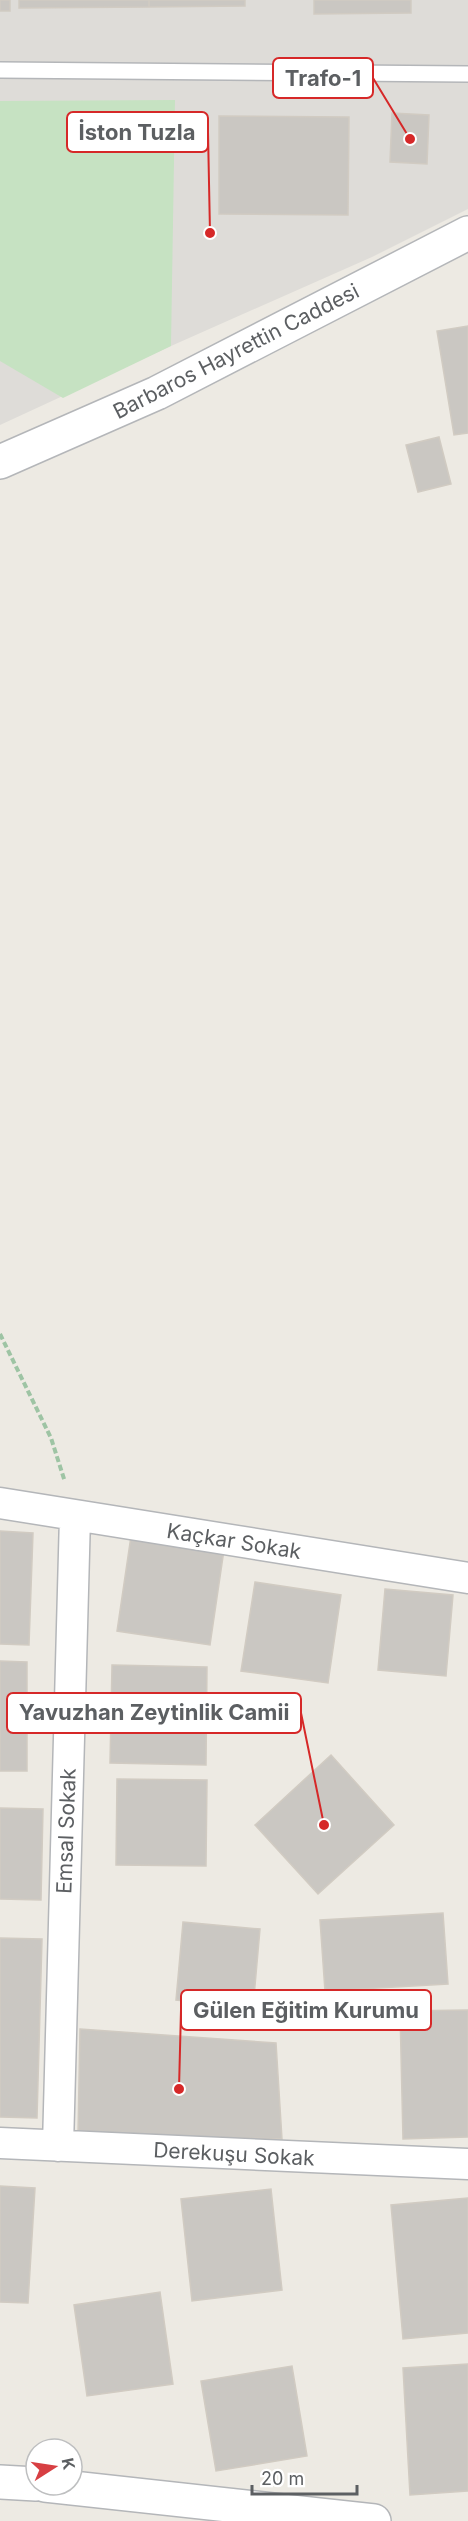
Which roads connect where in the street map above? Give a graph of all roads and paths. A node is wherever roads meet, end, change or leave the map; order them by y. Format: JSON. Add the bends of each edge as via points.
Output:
{"nodes":[{"id":1,"x":0,"y":70,"type":"edge"},
{"id":2,"x":468,"y":74,"type":"edge"},
{"id":3,"x":468,"y":233,"type":"edge"},
{"id":4,"x":0,"y":462,"type":"edge"},
{"id":5,"x":0,"y":1334,"type":"edge"},
{"id":6,"x":0,"y":1503,"type":"edge"},
{"id":7,"x":75,"y":1516,"type":"junction"},
{"id":8,"x":468,"y":1578,"type":"edge"},
{"id":9,"x":0,"y":2143,"type":"edge"},
{"id":10,"x":58,"y":2146,"type":"junction"},
{"id":11,"x":468,"y":2164,"type":"edge"},
{"id":12,"x":0,"y":2482,"type":"edge"},
{"id":13,"x":24,"y":2483,"type":"edge"},
{"id":14,"x":84,"y":2490,"type":"edge"},
{"id":15,"x":315,"y":2518,"type":"edge"},
{"id":16,"x":375,"y":2521,"type":"edge"}],
"edges":[{"from":1,"to":2,"type":"lane"},
{"from":3,"to":4,"type":"street","name":"Barbaros Hayrettin Caddesi","via":[[157,393]]},
{"from":5,"to":7,"type":"path","via":[[51,1438]]},
{"from":6,"to":7,"type":"street","name":"Kaçkar Sokak"},
{"from":7,"to":8,"type":"street","name":"Kaçkar Sokak"},
{"from":7,"to":10,"type":"street","name":"Emsal Sokak"},
{"from":9,"to":10,"type":"street","name":"Derekuşu Sokak"},
{"from":10,"to":11,"type":"street","name":"Derekuşu Sokak"},
{"from":12,"to":13,"type":"street"},
{"from":14,"to":15,"type":"street"},
{"from":15,"to":16,"type":"street"}]}
